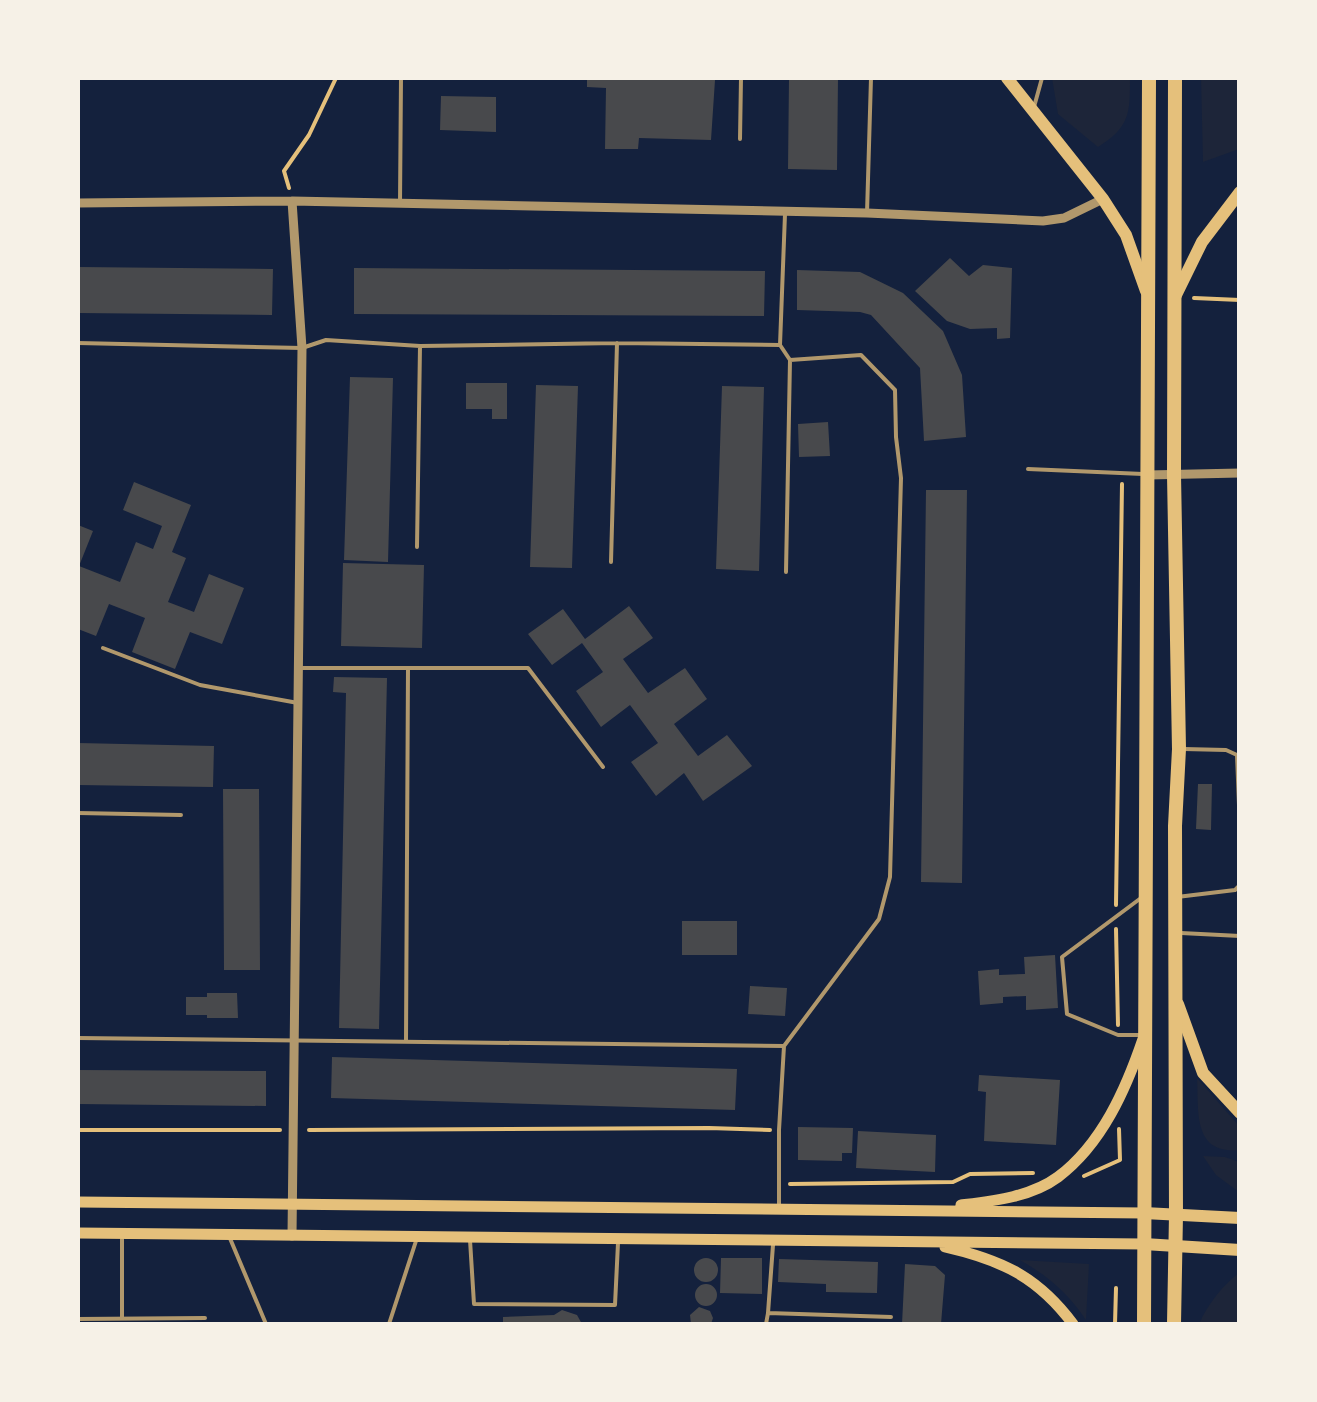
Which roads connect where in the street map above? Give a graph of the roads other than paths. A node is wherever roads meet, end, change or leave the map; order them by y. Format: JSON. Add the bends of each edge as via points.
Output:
{"nodes":[{"id":1,"x":401,"y":78,"type":"edge"},
{"id":2,"x":741,"y":78,"type":"edge"},
{"id":3,"x":870,"y":78,"type":"edge"},
{"id":4,"x":1007,"y":78,"type":"edge"},
{"id":5,"x":1042,"y":78,"type":"edge"},
{"id":6,"x":1149,"y":78,"type":"edge"},
{"id":7,"x":1175,"y":78,"type":"edge"},
{"id":8,"x":1034,"y":109,"type":"junction"},
{"id":9,"x":740,"y":139,"type":"dead end"},
{"id":10,"x":1240,"y":192,"type":"edge"},
{"id":11,"x":1103,"y":199,"type":"junction"},
{"id":12,"x":292,"y":201,"type":"junction"},
{"id":13,"x":78,"y":203,"type":"edge"},
{"id":14,"x":400,"y":203,"type":"junction"},
{"id":15,"x":785,"y":211,"type":"junction"},
{"id":16,"x":867,"y":213,"type":"junction"},
{"id":17,"x":1149,"y":298,"type":"junction"},
{"id":18,"x":1175,"y":298,"type":"junction"},
{"id":19,"x":78,"y":342,"type":"edge"},
{"id":20,"x":617,"y":343,"type":"junction"},
{"id":21,"x":780,"y":345,"type":"junction"},
{"id":22,"x":420,"y":346,"type":"junction"},
{"id":23,"x":302,"y":348,"type":"junction"},
{"id":24,"x":790,"y":360,"type":"junction"},
{"id":25,"x":1028,"y":468,"type":"dead end"},
{"id":26,"x":1240,"y":473,"type":"edge"},
{"id":27,"x":1148,"y":474,"type":"junction"},
{"id":28,"x":1174,"y":474,"type":"junction"},
{"id":29,"x":417,"y":547,"type":"dead end"},
{"id":30,"x":612,"y":562,"type":"dead end"},
{"id":31,"x":786,"y":572,"type":"dead end"},
{"id":32,"x":103,"y":648,"type":"dead end"},
{"id":33,"x":298,"y":668,"type":"junction"},
{"id":34,"x":408,"y":668,"type":"junction"},
{"id":35,"x":298,"y":704,"type":"junction"},
{"id":36,"x":1179,"y":749,"type":"junction"},
{"id":37,"x":603,"y":767,"type":"dead end"},
{"id":38,"x":78,"y":813,"type":"edge"},
{"id":39,"x":182,"y":816,"type":"dead end"},
{"id":40,"x":1240,"y":830,"type":"edge"},
{"id":41,"x":1240,"y":885,"type":"edge"},
{"id":42,"x":1145,"y":895,"type":"junction"},
{"id":43,"x":1176,"y":897,"type":"junction"},
{"id":44,"x":1176,"y":933,"type":"junction"},
{"id":45,"x":1240,"y":936,"type":"edge"},
{"id":46,"x":1176,"y":1000,"type":"junction"},
{"id":47,"x":1145,"y":1034,"type":"junction"},
{"id":48,"x":78,"y":1038,"type":"edge"},
{"id":49,"x":294,"y":1040,"type":"junction"},
{"id":50,"x":406,"y":1041,"type":"junction"},
{"id":51,"x":784,"y":1046,"type":"junction"},
{"id":52,"x":1240,"y":1113,"type":"edge"},
{"id":53,"x":78,"y":1202,"type":"edge"},
{"id":54,"x":292,"y":1204,"type":"junction"},
{"id":55,"x":779,"y":1210,"type":"junction"},
{"id":56,"x":922,"y":1211,"type":"junction"},
{"id":57,"x":1144,"y":1213,"type":"junction"},
{"id":58,"x":1176,"y":1214,"type":"junction"},
{"id":59,"x":1240,"y":1218,"type":"edge"},
{"id":60,"x":78,"y":1234,"type":"edge"},
{"id":61,"x":122,"y":1234,"type":"junction"},
{"id":62,"x":229,"y":1235,"type":"junction"},
{"id":63,"x":292,"y":1236,"type":"junction"},
{"id":64,"x":417,"y":1236,"type":"junction"},
{"id":65,"x":470,"y":1237,"type":"junction"},
{"id":66,"x":618,"y":1238,"type":"junction"},
{"id":67,"x":773,"y":1240,"type":"junction"},
{"id":68,"x":921,"y":1242,"type":"junction"},
{"id":69,"x":1144,"y":1244,"type":"junction"},
{"id":70,"x":1175,"y":1246,"type":"junction"},
{"id":71,"x":1240,"y":1250,"type":"edge"},
{"id":72,"x":768,"y":1313,"type":"junction"},
{"id":73,"x":892,"y":1317,"type":"dead end"},
{"id":74,"x":205,"y":1318,"type":"dead end"},
{"id":75,"x":122,"y":1319,"type":"junction"},
{"id":76,"x":78,"y":1320,"type":"edge"},
{"id":77,"x":266,"y":1324,"type":"edge"},
{"id":78,"x":389,"y":1324,"type":"edge"},
{"id":79,"x":766,"y":1324,"type":"edge"},
{"id":80,"x":1073,"y":1324,"type":"edge"},
{"id":81,"x":1144,"y":1324,"type":"edge"},
{"id":82,"x":1174,"y":1324,"type":"edge"}],
"edges":[{"from":1,"to":14,"type":"lane"},
{"from":2,"to":9,"type":"lane"},
{"from":3,"to":16,"type":"lane"},
{"from":4,"to":8,"type":"main road"},
{"from":5,"to":8,"type":"lane"},
{"from":6,"to":17,"type":"highway"},
{"from":7,"to":18,"type":"highway"},
{"from":8,"to":11,"type":"main road"},
{"from":10,"to":18,"type":"main road","via":[[1202,242]]},
{"from":11,"to":16,"type":"street","via":[[1064,218],[1043,220]]},
{"from":11,"to":17,"type":"main road","via":[[1126,235]]},
{"from":12,"to":13,"type":"street"},
{"from":12,"to":14,"type":"street"},
{"from":12,"to":23,"type":"street"},
{"from":14,"to":15,"type":"street"},
{"from":15,"to":16,"type":"street"},
{"from":15,"to":21,"type":"lane"},
{"from":17,"to":27,"type":"highway"},
{"from":18,"to":28,"type":"highway"},
{"from":19,"to":23,"type":"lane"},
{"from":20,"to":21,"type":"lane"},
{"from":20,"to":22,"type":"lane"},
{"from":20,"to":30,"type":"lane"},
{"from":21,"to":24,"type":"lane"},
{"from":22,"to":23,"type":"lane","via":[[326,340]]},
{"from":22,"to":29,"type":"lane"},
{"from":23,"to":33,"type":"street"},
{"from":24,"to":31,"type":"lane"},
{"from":24,"to":51,"type":"lane","via":[[861,356],[895,390],[902,478],[890,877],[878,920]]},
{"from":25,"to":27,"type":"lane"},
{"from":26,"to":28,"type":"street"},
{"from":27,"to":28,"type":"street"},
{"from":27,"to":42,"type":"highway"},
{"from":28,"to":36,"type":"highway"},
{"from":32,"to":35,"type":"lane","via":[[200,685]]},
{"from":33,"to":34,"type":"lane"},
{"from":33,"to":35,"type":"street"},
{"from":34,"to":37,"type":"lane","via":[[528,668]]},
{"from":34,"to":50,"type":"lane"},
{"from":35,"to":49,"type":"street"},
{"from":36,"to":40,"type":"lane","via":[[1237,756]]},
{"from":36,"to":43,"type":"highway"},
{"from":38,"to":39,"type":"lane"},
{"from":41,"to":43,"type":"lane"},
{"from":42,"to":47,"type":"highway"},
{"from":42,"to":47,"type":"lane","via":[[1062,957],[1067,1014],[1118,1035]]},
{"from":43,"to":44,"type":"highway"},
{"from":44,"to":45,"type":"lane"},
{"from":44,"to":46,"type":"highway"},
{"from":46,"to":52,"type":"main road","via":[[1203,1073]]},
{"from":46,"to":58,"type":"highway"},
{"from":47,"to":56,"type":"main road","via":[[1119,1099],[1057,1178],[1004,1199]]},
{"from":47,"to":57,"type":"highway"},
{"from":48,"to":49,"type":"lane"},
{"from":49,"to":50,"type":"lane"},
{"from":49,"to":54,"type":"street"},
{"from":50,"to":51,"type":"lane"},
{"from":51,"to":55,"type":"lane"},
{"from":53,"to":54,"type":"main road"},
{"from":54,"to":55,"type":"main road"},
{"from":54,"to":63,"type":"street"},
{"from":55,"to":56,"type":"main road"},
{"from":56,"to":57,"type":"main road"},
{"from":57,"to":58,"type":"main road"},
{"from":57,"to":69,"type":"highway"},
{"from":58,"to":59,"type":"main road"},
{"from":58,"to":70,"type":"highway"},
{"from":60,"to":61,"type":"main road"},
{"from":61,"to":62,"type":"main road"},
{"from":61,"to":75,"type":"lane"},
{"from":62,"to":63,"type":"main road"},
{"from":62,"to":77,"type":"lane"},
{"from":63,"to":64,"type":"main road"},
{"from":64,"to":65,"type":"main road"},
{"from":64,"to":78,"type":"lane"},
{"from":65,"to":66,"type":"main road"},
{"from":65,"to":66,"type":"lane","via":[[474,1304],[615,1305]]},
{"from":66,"to":67,"type":"main road"},
{"from":67,"to":68,"type":"main road"},
{"from":67,"to":72,"type":"lane"},
{"from":68,"to":69,"type":"main road"},
{"from":68,"to":80,"type":"main road","via":[[1011,1267]]},
{"from":69,"to":70,"type":"main road"},
{"from":69,"to":81,"type":"highway"},
{"from":70,"to":71,"type":"main road"},
{"from":70,"to":82,"type":"highway"},
{"from":72,"to":73,"type":"lane"},
{"from":72,"to":79,"type":"lane"},
{"from":74,"to":75,"type":"lane"},
{"from":75,"to":76,"type":"lane"}]}
